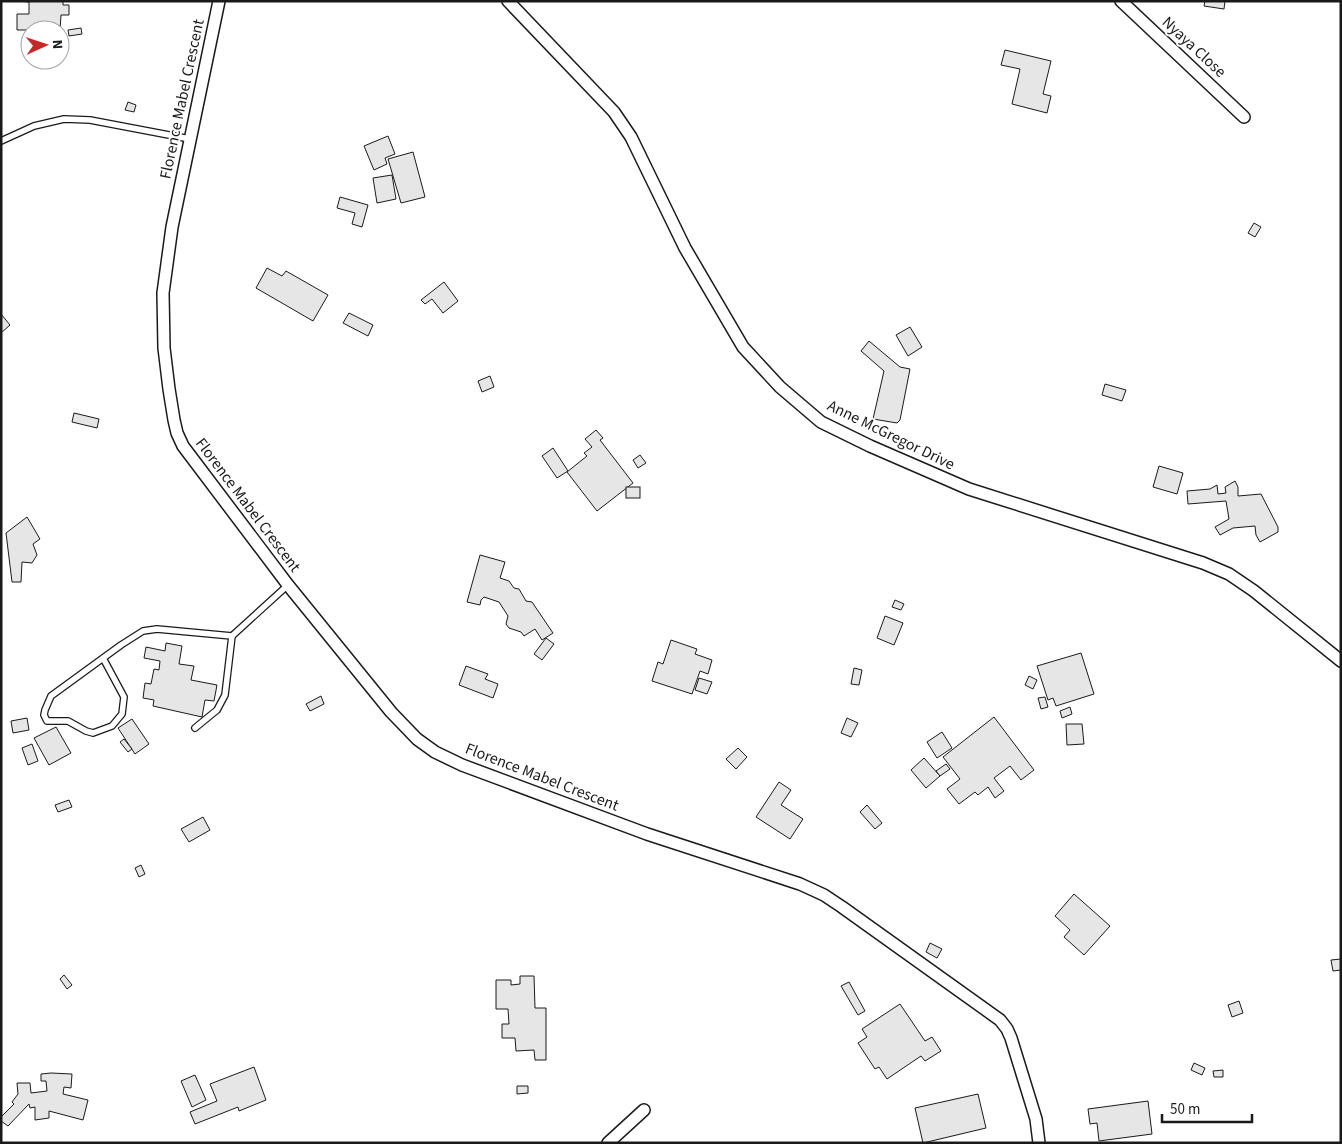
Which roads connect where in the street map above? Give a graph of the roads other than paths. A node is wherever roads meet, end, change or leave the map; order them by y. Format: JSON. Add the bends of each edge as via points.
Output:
{"nodes":[{"id":1,"x":219,"y":1,"type":"edge"},
{"id":2,"x":508,"y":1,"type":"edge"},
{"id":3,"x":1121,"y":1,"type":"edge"},
{"id":4,"x":1244,"y":117,"type":"dead end"},
{"id":5,"x":190,"y":139,"type":"junction"},
{"id":6,"x":1,"y":141,"type":"edge"},
{"id":7,"x":288,"y":585,"type":"junction"},
{"id":8,"x":232,"y":636,"type":"junction"},
{"id":9,"x":103,"y":658,"type":"junction"},
{"id":10,"x":1341,"y":661,"type":"edge"},
{"id":11,"x":195,"y":728,"type":"dead end"},
{"id":12,"x":644,"y":1110,"type":"dead end"},
{"id":13,"x":608,"y":1143,"type":"edge"},
{"id":14,"x":1038,"y":1143,"type":"edge"}],
"edges":[{"from":1,"to":5,"type":"street","name":"Florence Mabel Crescent"},
{"from":2,"to":10,"type":"street","name":"Anne McGregor Drive","via":[[614,112],[630,137],[685,248],[743,347],[780,387],[821,422],[968,489],[1229,574]]},
{"from":3,"to":4,"type":"street","name":"Nyaya Close"},
{"from":5,"to":6,"type":"lane","via":[[90,120],[64,119],[34,126]]},
{"from":5,"to":7,"type":"street","name":"Florence Mabel Crescent","via":[[172,227],[163,293],[164,348],[174,420],[184,446]]},
{"from":7,"to":8,"type":"lane"},
{"from":7,"to":14,"type":"street","name":"Florence Mabel Crescent","via":[[391,712],[435,752],[462,766],[646,834],[800,884],[824,895],[993,1013],[1011,1038],[1036,1119]]},
{"from":8,"to":9,"type":"lane","via":[[151,629]]},
{"from":8,"to":11,"type":"lane","via":[[225,695],[217,710]]},
{"from":9,"to":9,"type":"lane","via":[[124,697],[122,714],[112,726],[93,733],[68,721],[47,721],[44,710],[51,696]]},
{"from":12,"to":13,"type":"street"}]}
